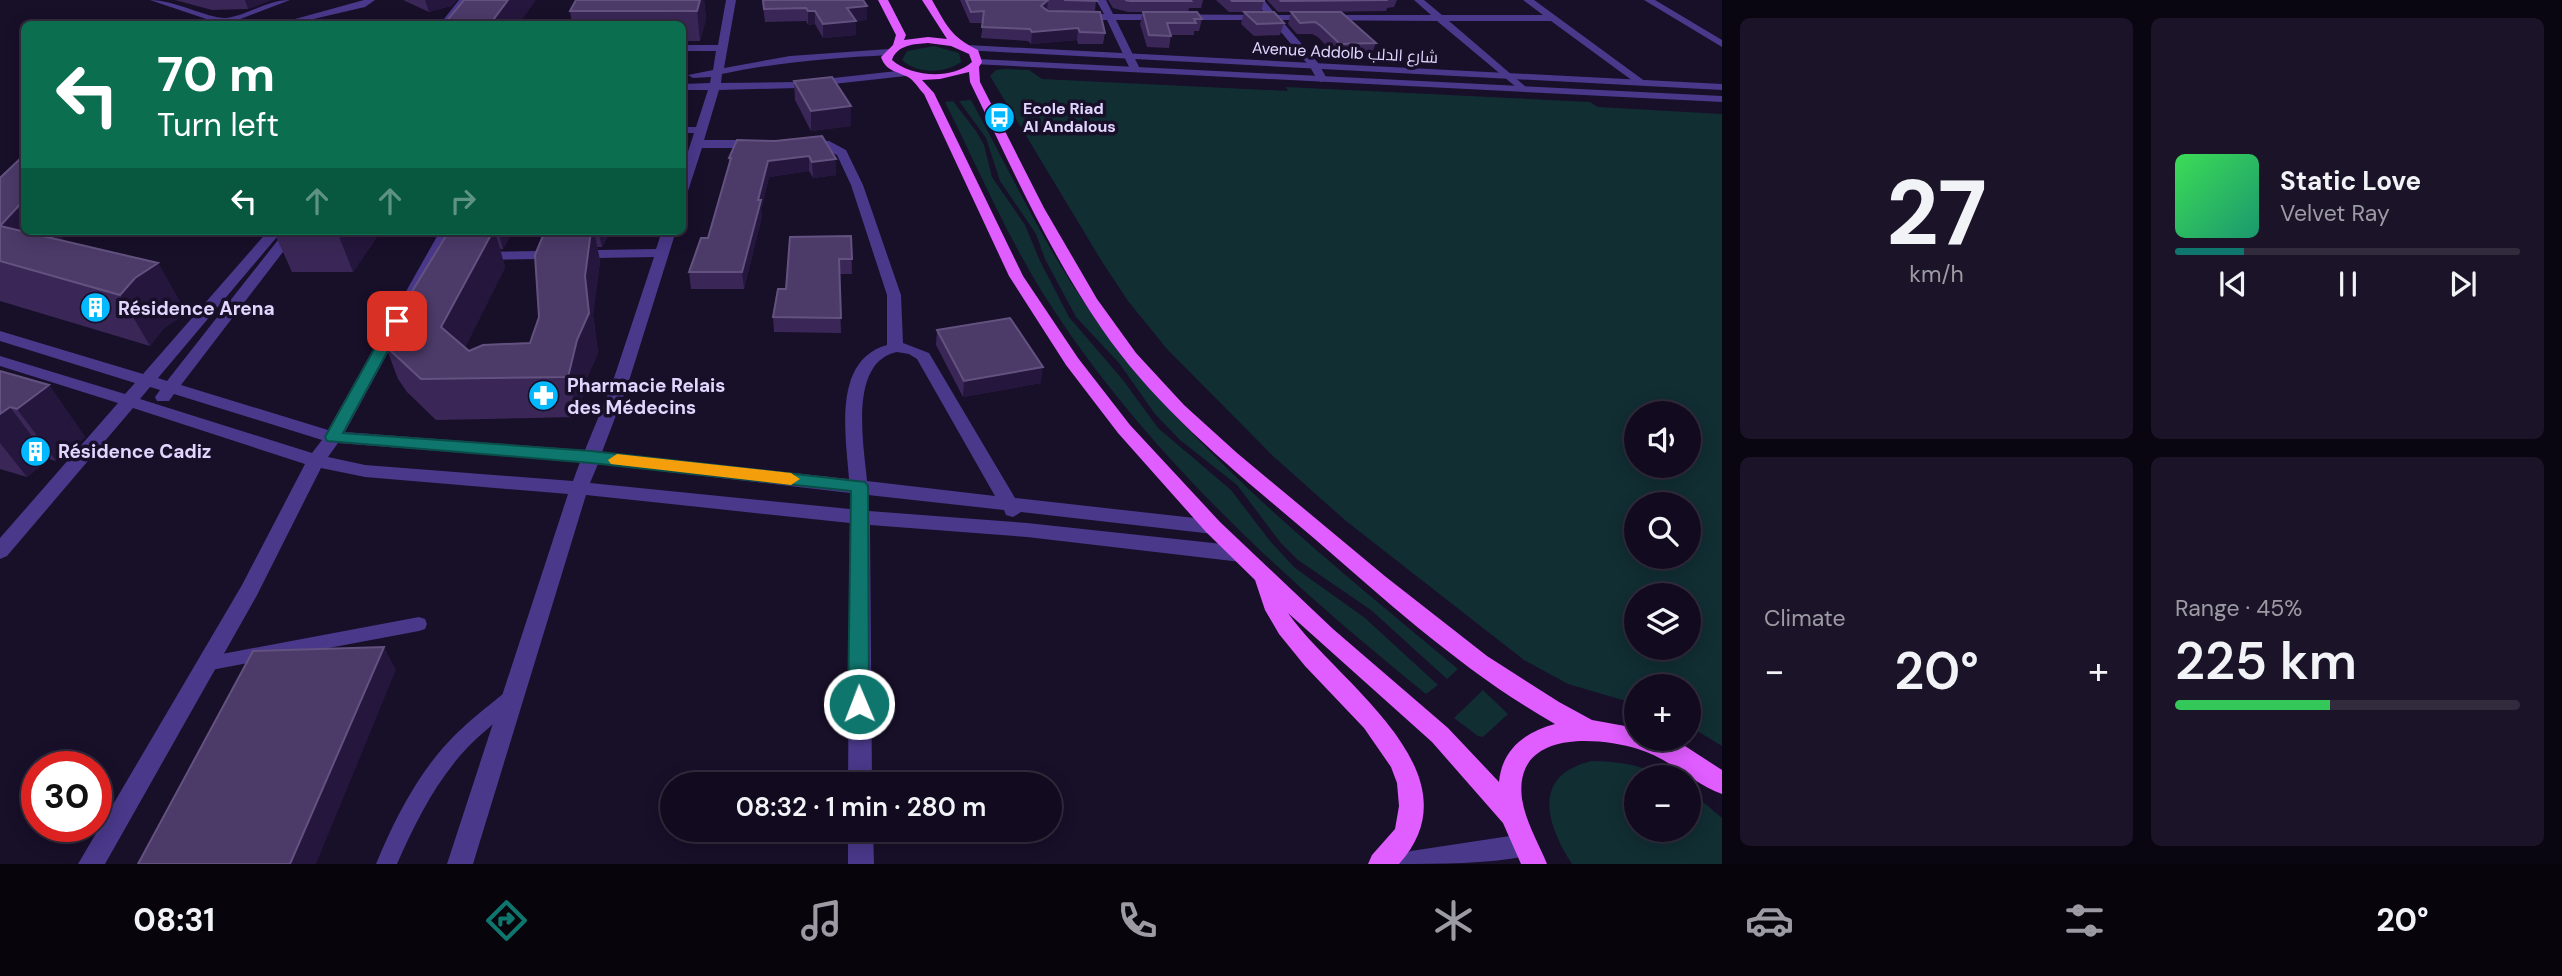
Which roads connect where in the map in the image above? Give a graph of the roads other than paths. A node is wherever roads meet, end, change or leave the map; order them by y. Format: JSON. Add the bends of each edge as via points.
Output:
{"nodes":[{"id":1,"x":155,"y":0,"type":"edge"},
{"id":2,"x":285,"y":0,"type":"edge"},
{"id":3,"x":370,"y":0,"type":"edge"},
{"id":4,"x":464,"y":0,"type":"edge"},
{"id":5,"x":477,"y":0,"type":"edge"},
{"id":6,"x":731,"y":0,"type":"edge"},
{"id":7,"x":883,"y":0,"type":"edge"},
{"id":8,"x":927,"y":0,"type":"edge"},
{"id":9,"x":1101,"y":0,"type":"edge"},
{"id":10,"x":1259,"y":0,"type":"edge"},
{"id":11,"x":1419,"y":0,"type":"edge"},
{"id":12,"x":1528,"y":0,"type":"edge"},
{"id":13,"x":1648,"y":0,"type":"edge"},
{"id":14,"x":1073,"y":17,"type":"edge"},
{"id":15,"x":1440,"y":17,"type":"junction"},
{"id":16,"x":1110,"y":18,"type":"junction"},
{"id":17,"x":1273,"y":18,"type":"junction"},
{"id":18,"x":1552,"y":18,"type":"junction"},
{"id":19,"x":222,"y":21,"type":"edge"},
{"id":20,"x":233,"y":21,"type":"edge"},
{"id":21,"x":294,"y":21,"type":"edge"},
{"id":22,"x":446,"y":21,"type":"edge"},
{"id":23,"x":460,"y":21,"type":"edge"},
{"id":24,"x":1722,"y":44,"type":"edge"},
{"id":25,"x":962,"y":46,"type":"junction"},
{"id":26,"x":686,"y":48,"type":"edge"},
{"id":27,"x":724,"y":48,"type":"junction"},
{"id":28,"x":893,"y":50,"type":"junction"},
{"id":29,"x":1131,"y":56,"type":"junction"},
{"id":30,"x":976,"y":64,"type":"junction"},
{"id":31,"x":1315,"y":66,"type":"junction"},
{"id":32,"x":1135,"y":69,"type":"junction"},
{"id":33,"x":909,"y":74,"type":"junction"},
{"id":34,"x":1507,"y":75,"type":"junction"},
{"id":35,"x":686,"y":76,"type":"edge"},
{"id":36,"x":1322,"y":79,"type":"junction"},
{"id":37,"x":715,"y":81,"type":"junction"},
{"id":38,"x":1641,"y":82,"type":"junction"},
{"id":39,"x":686,"y":86,"type":"edge"},
{"id":40,"x":1722,"y":87,"type":"edge"},
{"id":41,"x":1522,"y":89,"type":"junction"},
{"id":42,"x":1722,"y":99,"type":"edge"},
{"id":43,"x":686,"y":130,"type":"edge"},
{"id":44,"x":703,"y":130,"type":"junction"},
{"id":45,"x":698,"y":144,"type":"junction"},
{"id":46,"x":686,"y":179,"type":"edge"},
{"id":47,"x":272,"y":235,"type":"edge"},
{"id":48,"x":289,"y":235,"type":"edge"},
{"id":49,"x":447,"y":235,"type":"edge"},
{"id":50,"x":668,"y":235,"type":"edge"},
{"id":51,"x":662,"y":253,"type":"junction"},
{"id":52,"x":446,"y":257,"type":"junction"},
{"id":53,"x":0,"y":336,"type":"edge"},
{"id":54,"x":895,"y":347,"type":"junction"},
{"id":55,"x":0,"y":362,"type":"edge"},
{"id":56,"x":146,"y":381,"type":"junction"},
{"id":57,"x":170,"y":390,"type":"junction"},
{"id":58,"x":130,"y":400,"type":"junction"},
{"id":59,"x":155,"y":408,"type":"junction"},
{"id":60,"x":333,"y":437,"type":"junction"},
{"id":61,"x":591,"y":457,"type":"junction"},
{"id":62,"x":316,"y":461,"type":"junction"},
{"id":63,"x":859,"y":486,"type":"junction"},
{"id":64,"x":579,"y":488,"type":"junction"},
{"id":65,"x":1010,"y":505,"type":"junction"},
{"id":66,"x":860,"y":517,"type":"junction"},
{"id":67,"x":1213,"y":527,"type":"junction"},
{"id":68,"x":1027,"y":530,"type":"junction"},
{"id":69,"x":0,"y":551,"type":"edge"},
{"id":70,"x":1241,"y":554,"type":"junction"},
{"id":71,"x":1264,"y":577,"type":"junction"},
{"id":72,"x":419,"y":624,"type":"dead end"},
{"id":73,"x":206,"y":664,"type":"junction"},
{"id":74,"x":513,"y":696,"type":"junction"},
{"id":75,"x":1588,"y":730,"type":"junction"},
{"id":76,"x":1624,"y":736,"type":"edge"},
{"id":77,"x":1670,"y":751,"type":"edge"},
{"id":78,"x":860,"y":772,"type":"edge"},
{"id":79,"x":1722,"y":783,"type":"edge"},
{"id":80,"x":1512,"y":815,"type":"junction"},
{"id":81,"x":861,"y":842,"type":"edge"},
{"id":82,"x":1529,"y":855,"type":"edge"},
{"id":83,"x":91,"y":864,"type":"edge"},
{"id":84,"x":386,"y":864,"type":"edge"},
{"id":85,"x":460,"y":864,"type":"edge"},
{"id":86,"x":862,"y":864,"type":"edge"},
{"id":87,"x":1381,"y":864,"type":"edge"},
{"id":88,"x":1411,"y":864,"type":"edge"}],
"edges":[{"from":1,"to":19,"type":"street"},
{"from":2,"to":20,"type":"street"},
{"from":3,"to":21,"type":"street"},
{"from":4,"to":22,"type":"street"},
{"from":5,"to":23,"type":"street"},
{"from":6,"to":27,"type":"street"},
{"from":7,"to":28,"type":"main road","via":[[901,35]]},
{"from":8,"to":25,"type":"main road","via":[[946,33]]},
{"from":9,"to":16,"type":"street"},
{"from":10,"to":17,"type":"street"},
{"from":11,"to":15,"type":"street"},
{"from":12,"to":18,"type":"street"},
{"from":13,"to":24,"type":"street"},
{"from":14,"to":16,"type":"street"},
{"from":15,"to":17,"type":"street"},
{"from":15,"to":18,"type":"street"},
{"from":15,"to":34,"type":"street"},
{"from":16,"to":17,"type":"street"},
{"from":16,"to":29,"type":"street"},
{"from":17,"to":31,"type":"street"},
{"from":18,"to":38,"type":"street"},
{"from":25,"to":28,"type":"main road","via":[[926,41]]},
{"from":25,"to":29,"type":"street","name":"Avenue Addolb شارع الدلب"},
{"from":25,"to":30,"type":"main road","via":[[974,52]]},
{"from":26,"to":27,"type":"street"},
{"from":27,"to":37,"type":"street"},
{"from":28,"to":33,"type":"main road","via":[[886,57],[891,66]]},
{"from":28,"to":37,"type":"street","via":[[754,64]]},
{"from":29,"to":31,"type":"street","name":"Avenue Addolb شارع الدلب"},
{"from":29,"to":32,"type":"street"},
{"from":30,"to":32,"type":"street","name":"Avenue Addolb شارع الدلب"},
{"from":30,"to":33,"type":"main road","via":[[947,76]]},
{"from":30,"to":75,"type":"main road","via":[[975,82],[1046,220],[1090,301],[1136,362],[1231,458],[1381,584],[1505,682]]},
{"from":31,"to":34,"type":"street","name":"Avenue Addolb شارع الدلب"},
{"from":31,"to":36,"type":"street"},
{"from":32,"to":36,"type":"street","name":"Avenue Addolb شارع الدلب"},
{"from":33,"to":37,"type":"street","via":[[797,85]]},
{"from":33,"to":67,"type":"main road","via":[[929,93],[1016,276],[1041,316],[1124,429]]},
{"from":34,"to":38,"type":"street","name":"Avenue Addolb شارع الدلب"},
{"from":34,"to":41,"type":"street"},
{"from":35,"to":37,"type":"street"},
{"from":36,"to":41,"type":"street","name":"Avenue Addolb شارع الدلب"},
{"from":37,"to":39,"type":"street"},
{"from":37,"to":44,"type":"street"},
{"from":38,"to":40,"type":"street","name":"Avenue Addolb شارع الدلب"},
{"from":41,"to":42,"type":"street","name":"Avenue Addolb شارع الدلب"},
{"from":43,"to":44,"type":"street"},
{"from":44,"to":45,"type":"street"},
{"from":45,"to":46,"type":"street"},
{"from":45,"to":54,"type":"street","via":[[825,144],[842,153],[892,288]]},
{"from":47,"to":56,"type":"street"},
{"from":48,"to":57,"type":"street"},
{"from":49,"to":52,"type":"street"},
{"from":50,"to":51,"type":"street"},
{"from":51,"to":52,"type":"street"},
{"from":51,"to":61,"type":"street"},
{"from":52,"to":60,"type":"street"},
{"from":53,"to":56,"type":"street"},
{"from":54,"to":63,"type":"street","via":[[867,364],[857,388]]},
{"from":54,"to":65,"type":"street","via":[[918,353],[930,366]]},
{"from":55,"to":58,"type":"street"},
{"from":56,"to":57,"type":"street"},
{"from":56,"to":58,"type":"street"},
{"from":57,"to":59,"type":"street"},
{"from":57,"to":60,"type":"street"},
{"from":58,"to":59,"type":"street"},
{"from":58,"to":69,"type":"street"},
{"from":59,"to":62,"type":"street"},
{"from":60,"to":61,"type":"street"},
{"from":60,"to":62,"type":"street"},
{"from":61,"to":63,"type":"street"},
{"from":61,"to":64,"type":"street"},
{"from":62,"to":64,"type":"street","via":[[365,471]]},
{"from":62,"to":73,"type":"street"},
{"from":63,"to":65,"type":"street"},
{"from":63,"to":66,"type":"street"},
{"from":64,"to":66,"type":"street"},
{"from":64,"to":74,"type":"street"},
{"from":65,"to":67,"type":"street"},
{"from":65,"to":68,"type":"street"},
{"from":66,"to":68,"type":"street"},
{"from":66,"to":78,"type":"street"},
{"from":67,"to":70,"type":"main road"},
{"from":68,"to":70,"type":"street"},
{"from":70,"to":71,"type":"main road"},
{"from":71,"to":80,"type":"main road","via":[[1440,735]]},
{"from":71,"to":87,"type":"main road","via":[[1275,610],[1287,628],[1388,741],[1406,776],[1410,795],[1407,831]]},
{"from":72,"to":73,"type":"lane"},
{"from":73,"to":83,"type":"street"},
{"from":74,"to":84,"type":"lane","via":[[457,746],[436,772],[401,828]]},
{"from":74,"to":85,"type":"street"},
{"from":75,"to":76,"type":"main road"},
{"from":75,"to":80,"type":"main road","via":[[1539,737],[1523,749],[1512,767],[1508,789]]},
{"from":77,"to":79,"type":"main road"},
{"from":80,"to":82,"type":"main road"},
{"from":81,"to":86,"type":"street"},
{"from":82,"to":88,"type":"street"}]}
